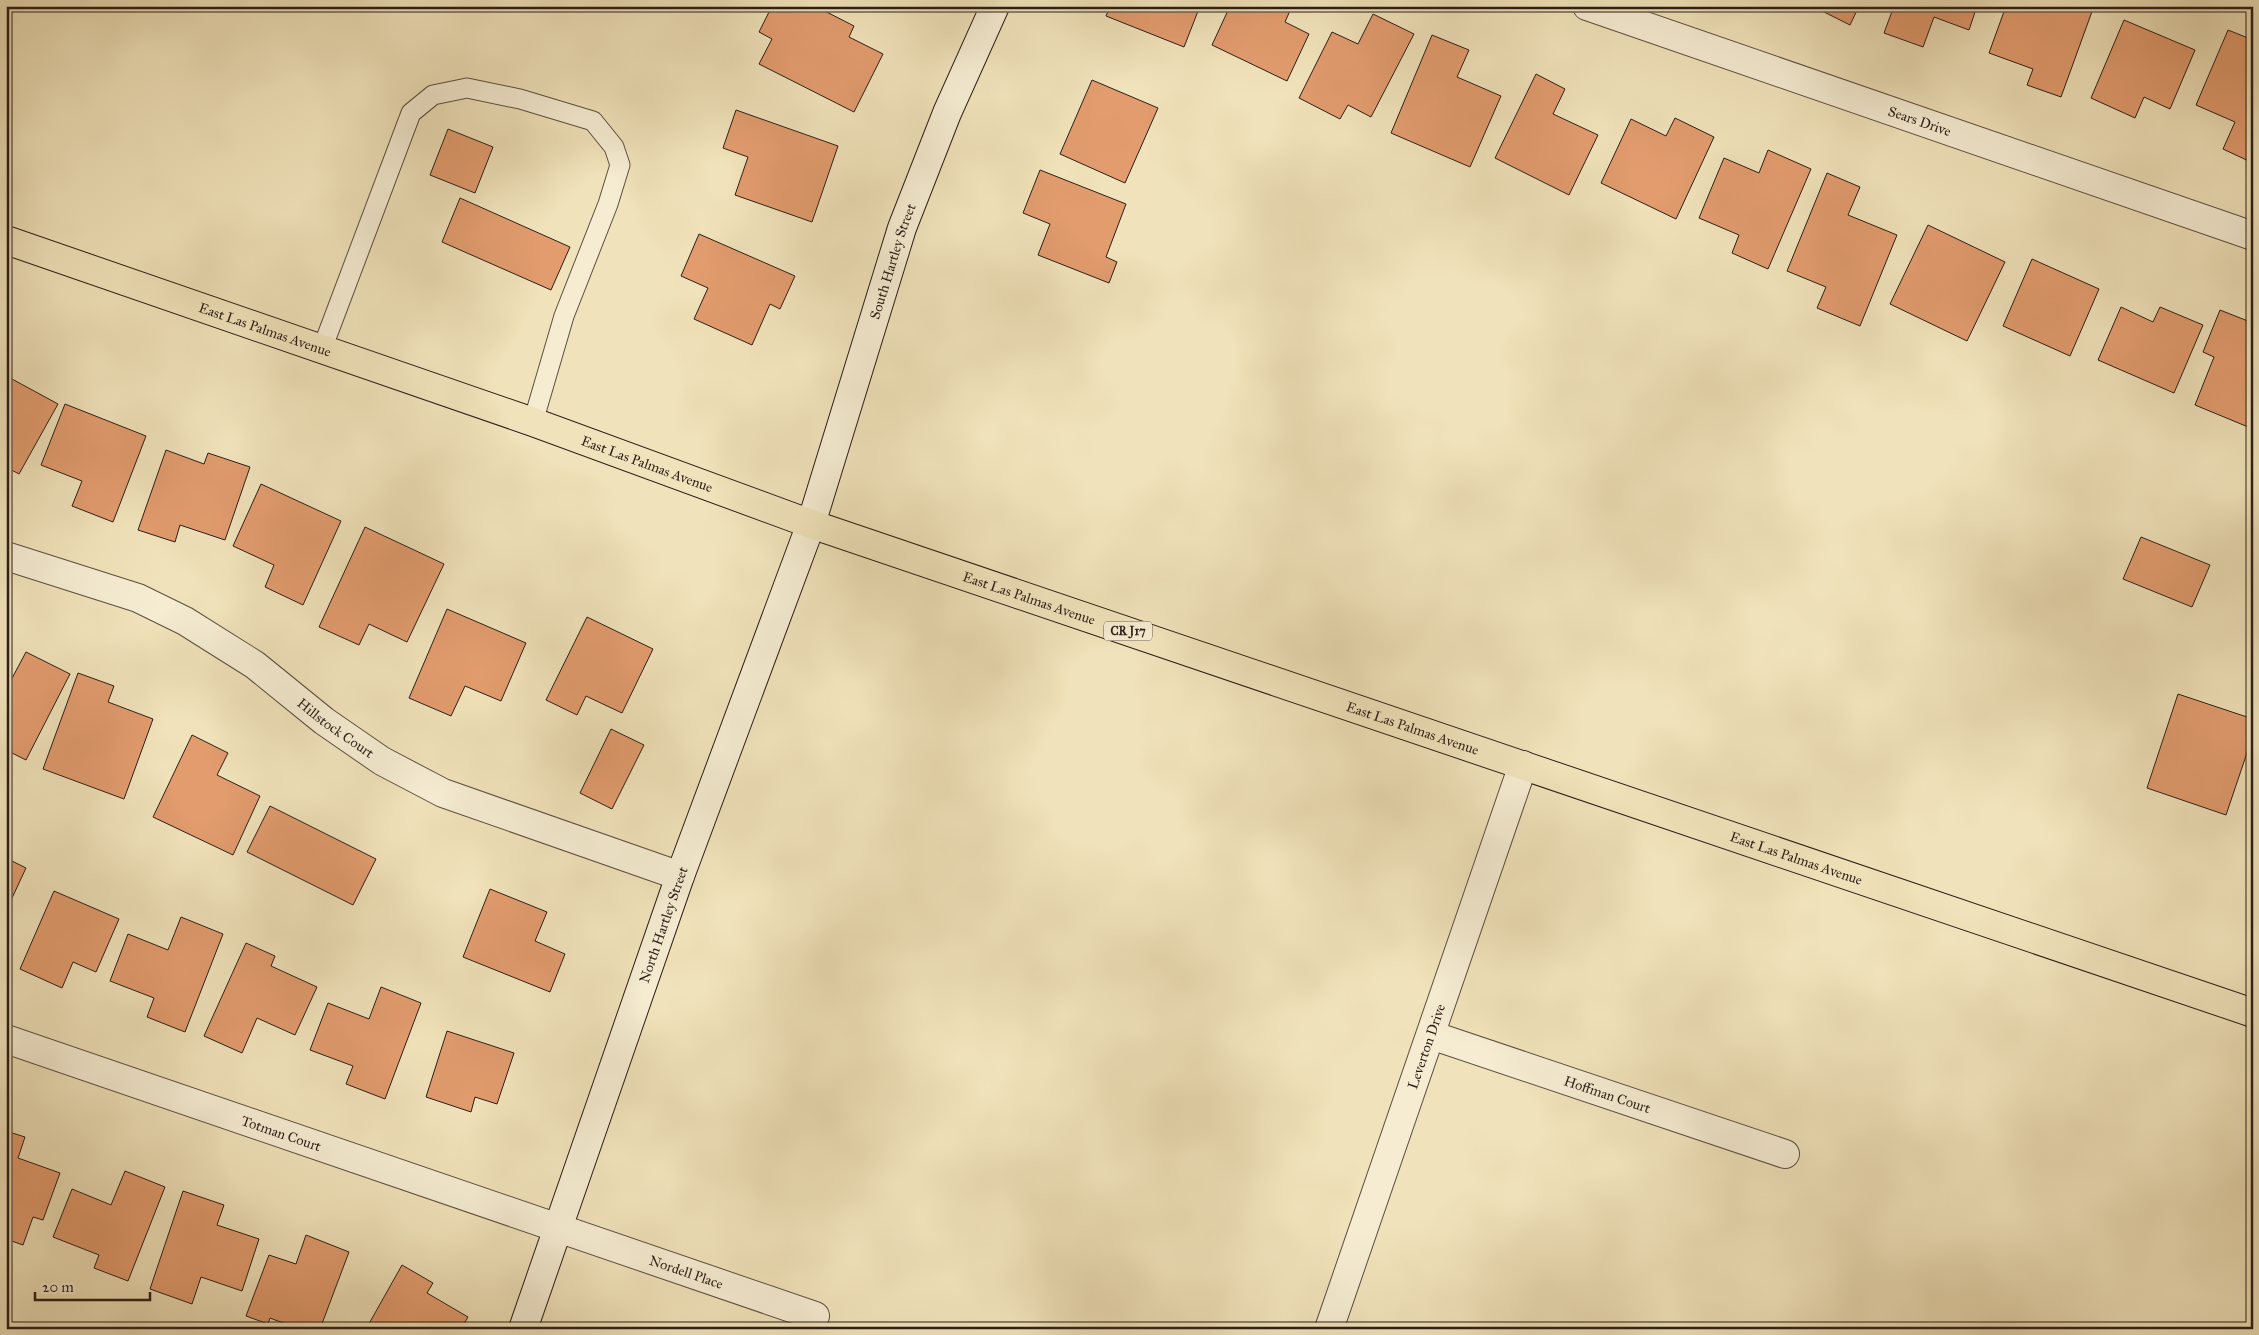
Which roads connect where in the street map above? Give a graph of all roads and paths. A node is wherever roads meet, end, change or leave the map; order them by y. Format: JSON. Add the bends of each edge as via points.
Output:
{"nodes":[{"id":1,"x":996,"y":6,"type":"edge"},
{"id":2,"x":1587,"y":6,"type":"edge"},
{"id":3,"x":2253,"y":236,"type":"edge"},
{"id":4,"x":6,"y":240,"type":"edge"},
{"id":5,"x":322,"y":349,"type":"junction"},
{"id":6,"x":533,"y":422,"type":"junction"},
{"id":7,"x":811,"y":524,"type":"junction"},
{"id":8,"x":6,"y":556,"type":"edge"},
{"id":9,"x":1523,"y":765,"type":"junction"},
{"id":10,"x":680,"y":876,"type":"junction"},
{"id":11,"x":2253,"y":1013,"type":"edge"},
{"id":12,"x":1431,"y":1035,"type":"junction"},
{"id":13,"x":6,"y":1039,"type":"edge"},
{"id":14,"x":1785,"y":1154,"type":"dead end"},
{"id":15,"x":557,"y":1229,"type":"junction"},
{"id":16,"x":815,"y":1316,"type":"dead end"},
{"id":17,"x":523,"y":1329,"type":"edge"},
{"id":18,"x":1328,"y":1329,"type":"edge"}],
"edges":[{"from":1,"to":7,"type":"street","name":"South Hartley Street","via":[[946,113],[902,228]]},
{"from":2,"to":3,"type":"street","name":"Sears Drive"},
{"from":4,"to":5,"type":"main road","name":"East Las Palmas Avenue","number":"CR J17"},
{"from":5,"to":6,"type":"main road","name":"East Las Palmas Avenue","number":"CR J17"},
{"from":5,"to":6,"type":"lane","via":[[411,114],[433,95],[467,88],[520,98],[594,121],[614,147],[620,165],[564,316]]},
{"from":6,"to":7,"type":"main road","name":"East Las Palmas Avenue","number":"CR J17"},
{"from":7,"to":9,"type":"main road","name":"East Las Palmas Avenue","number":"CR J17"},
{"from":7,"to":10,"type":"street","name":"North Hartley Street"},
{"from":8,"to":10,"type":"street","name":"Hillstock Court","via":[[138,598],[185,621],[255,665],[324,721],[382,761],[443,793]]},
{"from":9,"to":11,"type":"main road","name":"East Las Palmas Avenue","number":"CR J17"},
{"from":9,"to":12,"type":"street","name":"Leverton Drive"},
{"from":10,"to":15,"type":"street","name":"North Hartley Street"},
{"from":12,"to":14,"type":"street","name":"Hoffman Court"},
{"from":12,"to":18,"type":"street","name":"Leverton Drive"},
{"from":13,"to":15,"type":"street","name":"Totman Court"},
{"from":15,"to":16,"type":"street","name":"Nordell Place"},
{"from":15,"to":17,"type":"street","name":"North Hartley Street"}]}
